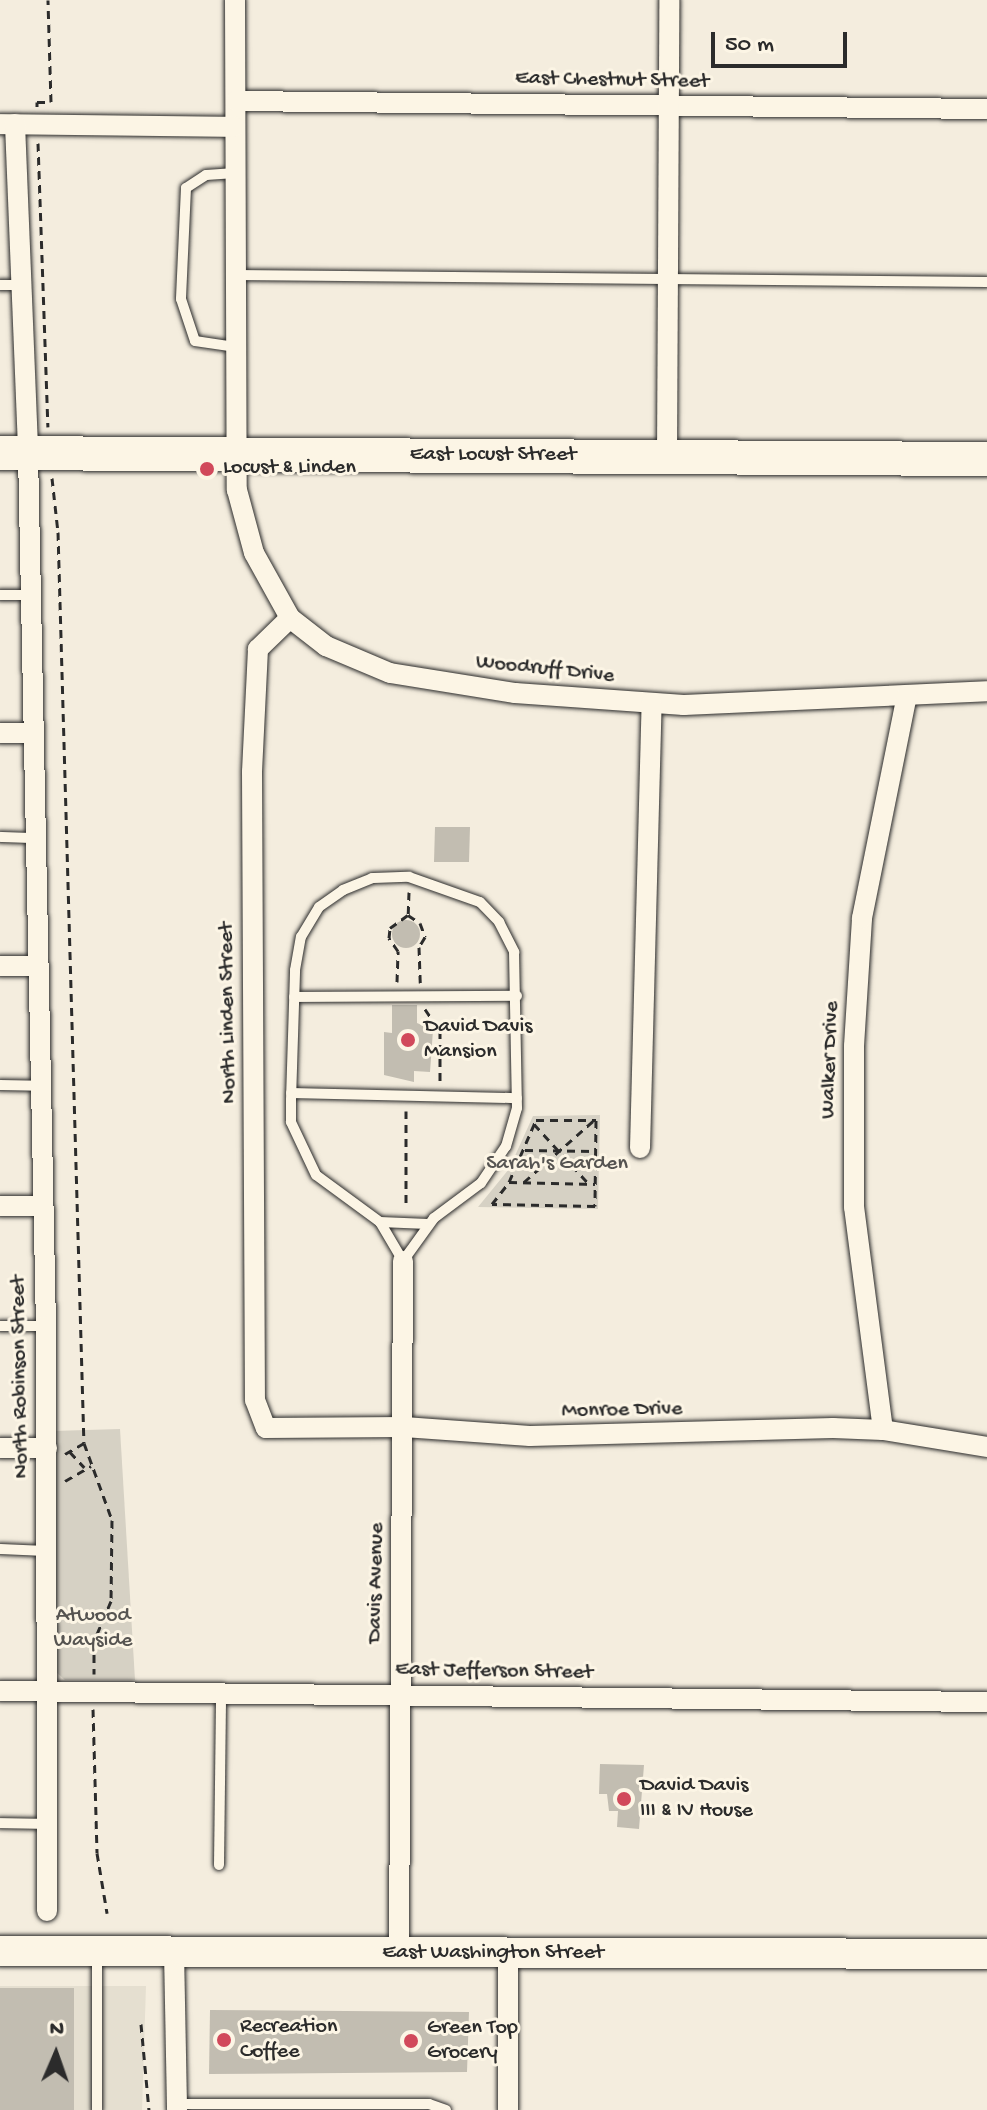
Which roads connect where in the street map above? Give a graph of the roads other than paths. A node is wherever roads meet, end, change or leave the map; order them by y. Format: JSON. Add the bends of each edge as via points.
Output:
{"nodes":[{"id":1,"x":235,"y":0,"type":"edge"},
{"id":2,"x":669,"y":0,"type":"edge"},
{"id":3,"x":236,"y":101,"type":"junction"},
{"id":4,"x":669,"y":106,"type":"junction"},
{"id":5,"x":987,"y":109,"type":"edge"},
{"id":6,"x":7,"y":124,"type":"edge"},
{"id":7,"x":234,"y":127,"type":"junction"},
{"id":8,"x":235,"y":173,"type":"junction"},
{"id":9,"x":235,"y":275,"type":"junction"},
{"id":10,"x":668,"y":279,"type":"junction"},
{"id":11,"x":987,"y":282,"type":"edge"},
{"id":12,"x":0,"y":285,"type":"edge"},
{"id":13,"x":21,"y":285,"type":"junction"},
{"id":14,"x":235,"y":347,"type":"junction"},
{"id":15,"x":26,"y":453,"type":"edge"},
{"id":16,"x":236,"y":455,"type":"junction"},
{"id":17,"x":667,"y":457,"type":"junction"},
{"id":18,"x":987,"y":459,"type":"edge"},
{"id":19,"x":0,"y":595,"type":"edge"},
{"id":20,"x":30,"y":595,"type":"junction"},
{"id":21,"x":290,"y":618,"type":"junction"},
{"id":22,"x":987,"y":691,"type":"edge"},
{"id":23,"x":907,"y":695,"type":"junction"},
{"id":24,"x":652,"y":703,"type":"junction"},
{"id":25,"x":0,"y":733,"type":"edge"},
{"id":26,"x":31,"y":733,"type":"junction"},
{"id":27,"x":0,"y":837,"type":"edge"},
{"id":28,"x":33,"y":838,"type":"junction"},
{"id":29,"x":0,"y":966,"type":"edge"},
{"id":30,"x":35,"y":966,"type":"junction"},
{"id":31,"x":517,"y":996,"type":"junction"},
{"id":32,"x":294,"y":997,"type":"junction"},
{"id":33,"x":0,"y":1085,"type":"edge"},
{"id":34,"x":39,"y":1086,"type":"junction"},
{"id":35,"x":291,"y":1093,"type":"junction"},
{"id":36,"x":517,"y":1098,"type":"junction"},
{"id":37,"x":640,"y":1148,"type":"dead end"},
{"id":38,"x":0,"y":1206,"type":"edge"},
{"id":39,"x":43,"y":1206,"type":"junction"},
{"id":40,"x":380,"y":1222,"type":"junction"},
{"id":41,"x":428,"y":1224,"type":"junction"},
{"id":42,"x":403,"y":1261,"type":"junction"},
{"id":43,"x":0,"y":1326,"type":"edge"},
{"id":44,"x":46,"y":1326,"type":"junction"},
{"id":45,"x":260,"y":1420,"type":"joint"},
{"id":46,"x":404,"y":1427,"type":"junction"},
{"id":47,"x":883,"y":1430,"type":"junction"},
{"id":48,"x":987,"y":1447,"type":"edge"},
{"id":49,"x":0,"y":1448,"type":"edge"},
{"id":50,"x":47,"y":1448,"type":"junction"},
{"id":51,"x":0,"y":1549,"type":"edge"},
{"id":52,"x":46,"y":1551,"type":"junction"},
{"id":53,"x":0,"y":1691,"type":"edge"},
{"id":54,"x":43,"y":1691,"type":"junction"},
{"id":55,"x":221,"y":1694,"type":"junction"},
{"id":56,"x":403,"y":1695,"type":"junction"},
{"id":57,"x":987,"y":1702,"type":"edge"},
{"id":58,"x":0,"y":1823,"type":"edge"},
{"id":59,"x":46,"y":1824,"type":"junction"},
{"id":60,"x":219,"y":1865,"type":"dead end"},
{"id":61,"x":47,"y":1911,"type":"dead end"},
{"id":62,"x":0,"y":1951,"type":"edge"},
{"id":63,"x":97,"y":1951,"type":"junction"},
{"id":64,"x":174,"y":1951,"type":"junction"},
{"id":65,"x":399,"y":1954,"type":"junction"},
{"id":66,"x":987,"y":1954,"type":"edge"},
{"id":67,"x":508,"y":1955,"type":"junction"},
{"id":68,"x":177,"y":2107,"type":"edge"},
{"id":69,"x":97,"y":2110,"type":"edge"},
{"id":70,"x":446,"y":2110,"type":"edge"},
{"id":71,"x":508,"y":2110,"type":"edge"}],
"edges":[{"from":1,"to":3,"type":"street"},
{"from":2,"to":4,"type":"street"},
{"from":3,"to":4,"type":"street","name":"East Chestnut Street"},
{"from":3,"to":7,"type":"street"},
{"from":4,"to":5,"type":"street","name":"East Chestnut Street"},
{"from":4,"to":10,"type":"street"},
{"from":6,"to":7,"type":"street"},
{"from":6,"to":13,"type":"street","name":"North Robinson Street"},
{"from":7,"to":8,"type":"street"},
{"from":8,"to":9,"type":"street"},
{"from":8,"to":14,"type":"lane","via":[[206,175],[186,188],[181,299],[195,341]]},
{"from":9,"to":10,"type":"lane"},
{"from":9,"to":14,"type":"street"},
{"from":10,"to":11,"type":"lane"},
{"from":10,"to":17,"type":"street"},
{"from":12,"to":13,"type":"lane"},
{"from":13,"to":15,"type":"street","name":"North Robinson Street"},
{"from":14,"to":16,"type":"street"},
{"from":15,"to":16,"type":"main road","name":"East Locust Street"},
{"from":15,"to":20,"type":"street","name":"North Robinson Street"},
{"from":16,"to":17,"type":"main road","name":"East Locust Street"},
{"from":16,"to":21,"type":"street","name":"Woodruff Drive","via":[[242,523]]},
{"from":17,"to":18,"type":"main road","name":"East Locust Street"},
{"from":19,"to":20,"type":"lane"},
{"from":20,"to":26,"type":"street","name":"North Robinson Street"},
{"from":21,"to":24,"type":"street","name":"Woodruff Drive","via":[[326,646],[390,673],[515,693]]},
{"from":21,"to":45,"type":"street","name":"North Linden Street","via":[[258,649],[252,772],[255,1400]]},
{"from":22,"to":23,"type":"street","name":"Woodruff Drive"},
{"from":23,"to":24,"type":"street","name":"Woodruff Drive"},
{"from":23,"to":47,"type":"street","name":"Walker Drive","via":[[862,918],[854,1046],[854,1207]]},
{"from":24,"to":37,"type":"street"},
{"from":25,"to":26,"type":"street"},
{"from":26,"to":28,"type":"street","name":"North Robinson Street"},
{"from":27,"to":28,"type":"lane"},
{"from":28,"to":30,"type":"street","name":"North Robinson Street"},
{"from":29,"to":30,"type":"street"},
{"from":30,"to":34,"type":"street","name":"North Robinson Street"},
{"from":31,"to":32,"type":"lane"},
{"from":31,"to":32,"type":"lane","via":[[514,952],[499,922],[480,902],[409,877],[372,878],[319,907],[301,937]]},
{"from":31,"to":36,"type":"lane"},
{"from":32,"to":35,"type":"lane"},
{"from":33,"to":34,"type":"lane"},
{"from":34,"to":39,"type":"street","name":"North Robinson Street"},
{"from":35,"to":36,"type":"lane"},
{"from":35,"to":40,"type":"lane","via":[[291,1122],[316,1175]]},
{"from":36,"to":41,"type":"lane","via":[[506,1146],[481,1183]]},
{"from":38,"to":39,"type":"street"},
{"from":39,"to":44,"type":"street","name":"North Robinson Street"},
{"from":40,"to":41,"type":"lane"},
{"from":40,"to":42,"type":"lane"},
{"from":41,"to":42,"type":"lane"},
{"from":42,"to":46,"type":"street","name":"Davis Avenue"},
{"from":43,"to":44,"type":"lane"},
{"from":44,"to":50,"type":"street","name":"North Robinson Street"},
{"from":45,"to":46,"type":"street","name":"Monroe Drive","via":[[278,1431]]},
{"from":46,"to":47,"type":"street","name":"Monroe Drive","via":[[530,1436]]},
{"from":46,"to":56,"type":"street","name":"Davis Avenue"},
{"from":47,"to":48,"type":"street","name":"Monroe Drive"},
{"from":49,"to":50,"type":"street"},
{"from":50,"to":52,"type":"street","name":"North Robinson Street"},
{"from":51,"to":52,"type":"lane"},
{"from":52,"to":54,"type":"street","name":"North Robinson Street"},
{"from":53,"to":54,"type":"street","name":"East Jefferson Street"},
{"from":54,"to":55,"type":"street","name":"East Jefferson Street"},
{"from":54,"to":59,"type":"street","name":"North Robinson Street"},
{"from":55,"to":56,"type":"street","name":"East Jefferson Street"},
{"from":55,"to":60,"type":"lane"},
{"from":56,"to":57,"type":"street","name":"East Jefferson Street"},
{"from":56,"to":65,"type":"street","name":"Davis Avenue"},
{"from":58,"to":59,"type":"lane"},
{"from":59,"to":61,"type":"street","name":"North Robinson Street"},
{"from":62,"to":63,"type":"main road","name":"East Washington Street"},
{"from":63,"to":64,"type":"main road","name":"East Washington Street"},
{"from":63,"to":69,"type":"lane"},
{"from":64,"to":65,"type":"main road","name":"East Washington Street"},
{"from":64,"to":68,"type":"street"},
{"from":65,"to":67,"type":"main road","name":"East Washington Street"},
{"from":66,"to":67,"type":"main road","name":"East Washington Street"},
{"from":67,"to":71,"type":"street"},
{"from":68,"to":70,"type":"lane","via":[[429,2104]]}]}
